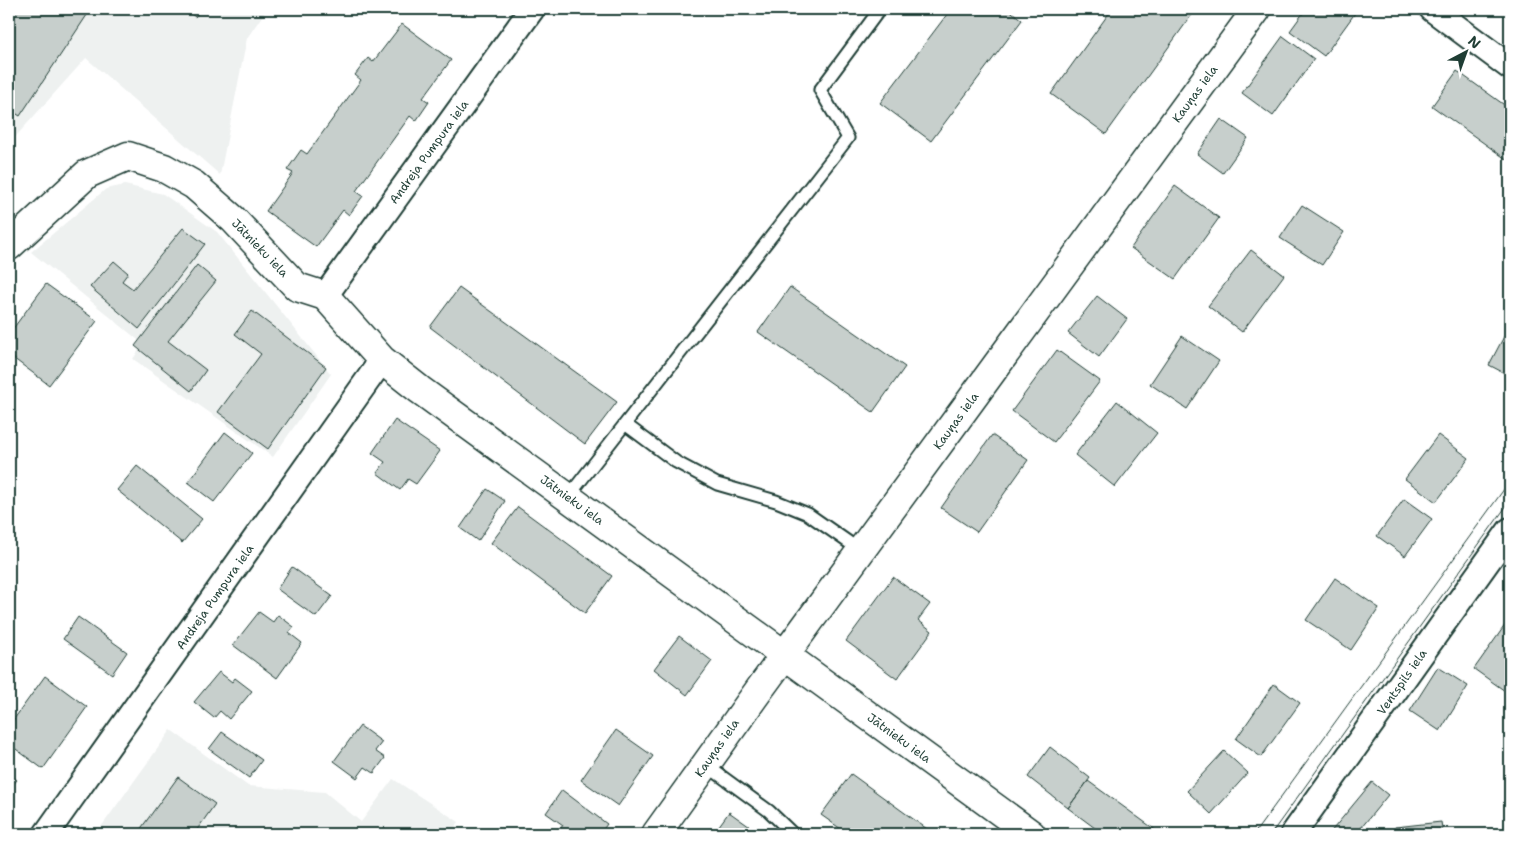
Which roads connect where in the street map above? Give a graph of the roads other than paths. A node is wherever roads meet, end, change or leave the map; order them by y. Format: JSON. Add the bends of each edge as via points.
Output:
{"nodes":[{"id":1,"x":532,"y":9,"type":"edge"},
{"id":2,"x":880,"y":9,"type":"edge"},
{"id":3,"x":1257,"y":9,"type":"edge"},
{"id":4,"x":1432,"y":9,"type":"edge"},
{"id":5,"x":1510,"y":67,"type":"edge"},
{"id":6,"x":9,"y":246,"type":"edge"},
{"id":7,"x":325,"y":296,"type":"junction"},
{"id":8,"x":382,"y":360,"type":"junction"},
{"id":9,"x":625,"y":424,"type":"junction"},
{"id":10,"x":568,"y":497,"type":"junction"},
{"id":11,"x":1510,"y":530,"type":"edge"},
{"id":12,"x":862,"y":551,"type":"junction"},
{"id":13,"x":784,"y":655,"type":"junction"},
{"id":14,"x":706,"y":765,"type":"junction"},
{"id":15,"x":46,"y":834,"type":"edge"},
{"id":16,"x":656,"y":834,"type":"edge"},
{"id":17,"x":793,"y":834,"type":"edge"},
{"id":18,"x":1031,"y":834,"type":"edge"},
{"id":19,"x":1293,"y":834,"type":"edge"}],
"edges":[{"from":1,"to":7,"type":"street","name":"Andreja Pumpura iela"},
{"from":2,"to":9,"type":"lane","via":[[820,90],[848,138]]},
{"from":3,"to":12,"type":"street","name":"Kauņas iela"},
{"from":4,"to":5,"type":"street"},
{"from":6,"to":7,"type":"street","name":"Jātnieku iela","via":[[87,174],[128,156],[164,168],[194,185],[233,219],[298,287]]},
{"from":7,"to":8,"type":"street","name":"Jātnieku iela"},
{"from":8,"to":10,"type":"street","name":"Jātnieku iela"},
{"from":8,"to":15,"type":"street","name":"Andreja Pumpura iela"},
{"from":9,"to":10,"type":"lane"},
{"from":9,"to":12,"type":"lane","via":[[676,462],[716,484],[808,514]]},
{"from":10,"to":13,"type":"street","name":"Jātnieku iela"},
{"from":11,"to":19,"type":"street","name":"Ventspils iela"},
{"from":12,"to":13,"type":"street","name":"Kauņas iela"},
{"from":13,"to":14,"type":"street","name":"Kauņas iela"},
{"from":13,"to":18,"type":"street","name":"Jātnieku iela"},
{"from":14,"to":16,"type":"street","name":"Kauņas iela"},
{"from":14,"to":17,"type":"lane","via":[[769,811]]}]}
